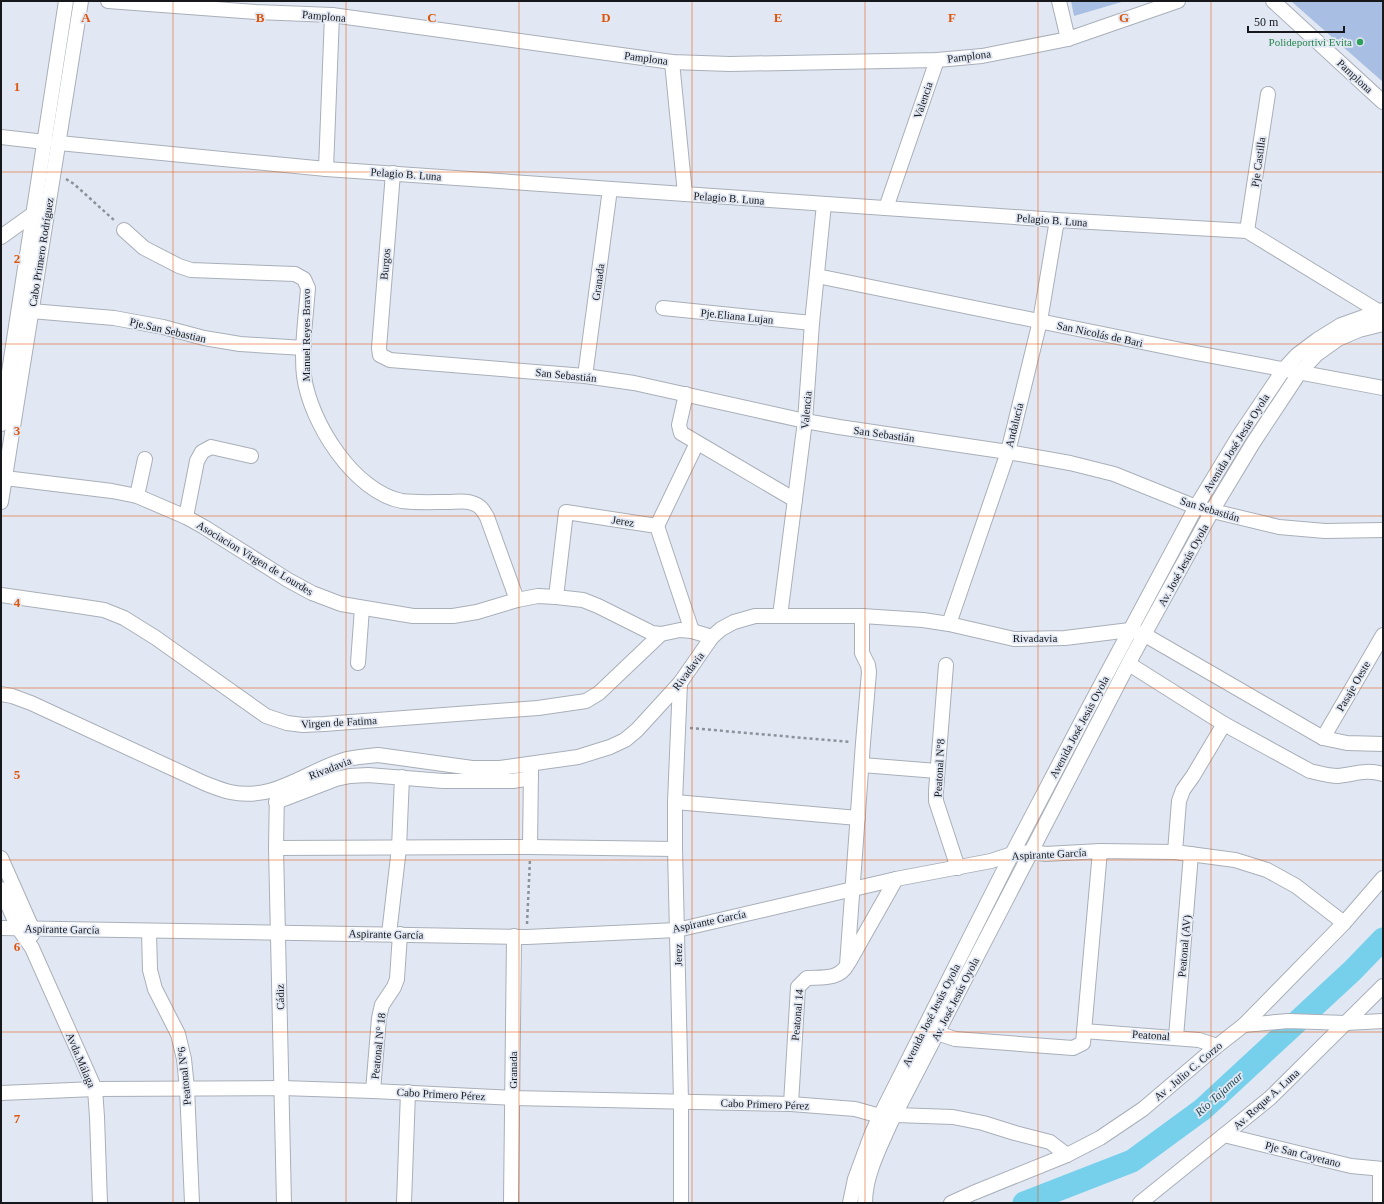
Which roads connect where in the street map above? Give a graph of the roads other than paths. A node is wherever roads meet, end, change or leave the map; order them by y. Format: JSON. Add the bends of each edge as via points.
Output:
{"nodes":[{"id":1,"x":66,"y":1,"type":"edge"},
{"id":2,"x":81,"y":1,"type":"edge"},
{"id":3,"x":108,"y":1,"type":"edge"},
{"id":4,"x":1059,"y":1,"type":"edge"},
{"id":5,"x":1178,"y":1,"type":"edge"},
{"id":6,"x":1273,"y":1,"type":"edge"},
{"id":7,"x":257,"y":6,"type":"edge"},
{"id":8,"x":332,"y":15,"type":"junction"},
{"id":9,"x":1068,"y":38,"type":"junction"},
{"id":10,"x":936,"y":60,"type":"junction"},
{"id":11,"x":672,"y":62,"type":"junction"},
{"id":12,"x":1268,"y":94,"type":"dead end"},
{"id":13,"x":1383,"y":102,"type":"edge"},
{"id":14,"x":1,"y":137,"type":"edge"},
{"id":15,"x":52,"y":142,"type":"junction"},
{"id":16,"x":326,"y":169,"type":"junction"},
{"id":17,"x":393,"y":173,"type":"junction"},
{"id":18,"x":610,"y":189,"type":"junction"},
{"id":19,"x":685,"y":194,"type":"junction"},
{"id":20,"x":824,"y":204,"type":"junction"},
{"id":21,"x":886,"y":208,"type":"junction"},
{"id":22,"x":33,"y":214,"type":"junction"},
{"id":23,"x":1057,"y":220,"type":"junction"},
{"id":24,"x":124,"y":230,"type":"road end"},
{"id":25,"x":1248,"y":231,"type":"junction"},
{"id":26,"x":1,"y":236,"type":"edge"},
{"id":27,"x":817,"y":276,"type":"junction"},
{"id":28,"x":663,"y":308,"type":"dead end"},
{"id":29,"x":1380,"y":310,"type":"edge"},
{"id":30,"x":32,"y":311,"type":"junction"},
{"id":31,"x":1040,"y":321,"type":"junction"},
{"id":32,"x":812,"y":323,"type":"junction"},
{"id":33,"x":1383,"y":324,"type":"edge"},
{"id":34,"x":304,"y":348,"type":"junction"},
{"id":35,"x":380,"y":355,"type":"joint"},
{"id":36,"x":1284,"y":369,"type":"junction"},
{"id":37,"x":1300,"y":372,"type":"junction"},
{"id":38,"x":585,"y":376,"type":"junction"},
{"id":39,"x":1383,"y":388,"type":"edge"},
{"id":40,"x":686,"y":394,"type":"junction"},
{"id":41,"x":806,"y":421,"type":"junction"},
{"id":42,"x":1,"y":424,"type":"edge"},
{"id":43,"x":697,"y":443,"type":"junction"},
{"id":44,"x":1008,"y":452,"type":"junction"},
{"id":45,"x":251,"y":456,"type":"dead end"},
{"id":46,"x":145,"y":459,"type":"dead end"},
{"id":47,"x":5,"y":478,"type":"junction"},
{"id":48,"x":137,"y":496,"type":"junction"},
{"id":49,"x":795,"y":500,"type":"junction"},
{"id":50,"x":1,"y":502,"type":"edge"},
{"id":51,"x":1196,"y":507,"type":"junction"},
{"id":52,"x":1212,"y":511,"type":"junction"},
{"id":53,"x":186,"y":517,"type":"junction"},
{"id":54,"x":657,"y":526,"type":"junction"},
{"id":55,"x":1383,"y":530,"type":"edge"},
{"id":56,"x":1,"y":595,"type":"edge"},
{"id":57,"x":556,"y":598,"type":"junction"},
{"id":58,"x":517,"y":600,"type":"junction"},
{"id":59,"x":362,"y":608,"type":"junction"},
{"id":60,"x":780,"y":616,"type":"junction"},
{"id":61,"x":862,"y":616,"type":"junction"},
{"id":62,"x":949,"y":624,"type":"junction"},
{"id":63,"x":1130,"y":630,"type":"junction"},
{"id":64,"x":692,"y":631,"type":"junction"},
{"id":65,"x":661,"y":634,"type":"junction"},
{"id":66,"x":1145,"y":635,"type":"junction"},
{"id":67,"x":1383,"y":635,"type":"edge"},
{"id":68,"x":712,"y":637,"type":"junction"},
{"id":69,"x":358,"y":663,"type":"dead end"},
{"id":70,"x":1128,"y":664,"type":"junction"},
{"id":71,"x":946,"y":665,"type":"dead end"},
{"id":72,"x":680,"y":683,"type":"junction"},
{"id":73,"x":1,"y":694,"type":"edge"},
{"id":74,"x":1224,"y":724,"type":"junction"},
{"id":75,"x":1323,"y":738,"type":"junction"},
{"id":76,"x":1383,"y":744,"type":"edge"},
{"id":77,"x":531,"y":764,"type":"junction"},
{"id":78,"x":862,"y":765,"type":"junction"},
{"id":79,"x":938,"y":771,"type":"junction"},
{"id":80,"x":1383,"y":774,"type":"edge"},
{"id":81,"x":402,"y":777,"type":"junction"},
{"id":82,"x":531,"y":778,"type":"junction"},
{"id":83,"x":276,"y":796,"type":"junction"},
{"id":84,"x":675,"y":802,"type":"junction"},
{"id":85,"x":858,"y":818,"type":"junction"},
{"id":86,"x":530,"y":847,"type":"junction"},
{"id":87,"x":276,"y":848,"type":"junction"},
{"id":88,"x":398,"y":848,"type":"junction"},
{"id":89,"x":675,"y":848,"type":"junction"},
{"id":90,"x":1100,"y":851,"type":"junction"},
{"id":91,"x":1032,"y":852,"type":"junction"},
{"id":92,"x":1175,"y":852,"type":"junction"},
{"id":93,"x":1012,"y":854,"type":"junction"},
{"id":94,"x":1191,"y":854,"type":"junction"},
{"id":95,"x":1,"y":858,"type":"edge"},
{"id":96,"x":958,"y":868,"type":"junction"},
{"id":97,"x":1383,"y":878,"type":"edge"},
{"id":98,"x":896,"y":879,"type":"junction"},
{"id":99,"x":1,"y":889,"type":"edge"},
{"id":100,"x":853,"y":889,"type":"junction"},
{"id":101,"x":1344,"y":923,"type":"junction"},
{"id":102,"x":1,"y":928,"type":"edge"},
{"id":103,"x":25,"y":928,"type":"junction"},
{"id":104,"x":677,"y":930,"type":"junction"},
{"id":105,"x":149,"y":931,"type":"junction"},
{"id":106,"x":278,"y":932,"type":"junction"},
{"id":107,"x":394,"y":934,"type":"junction"},
{"id":108,"x":521,"y":936,"type":"junction"},
{"id":109,"x":847,"y":966,"type":"junction"},
{"id":110,"x":1383,"y":986,"type":"edge"},
{"id":111,"x":1383,"y":1021,"type":"edge"},
{"id":112,"x":1346,"y":1023,"type":"junction"},
{"id":113,"x":1244,"y":1025,"type":"junction"},
{"id":114,"x":1084,"y":1031,"type":"junction"},
{"id":115,"x":937,"y":1033,"type":"junction"},
{"id":116,"x":1176,"y":1037,"type":"junction"},
{"id":117,"x":1217,"y":1046,"type":"junction"},
{"id":118,"x":186,"y":1088,"type":"junction"},
{"id":119,"x":282,"y":1088,"type":"junction"},
{"id":120,"x":95,"y":1090,"type":"junction"},
{"id":121,"x":373,"y":1091,"type":"junction"},
{"id":122,"x":408,"y":1092,"type":"junction"},
{"id":123,"x":1,"y":1093,"type":"edge"},
{"id":124,"x":513,"y":1098,"type":"junction"},
{"id":125,"x":681,"y":1101,"type":"junction"},
{"id":126,"x":791,"y":1104,"type":"junction"},
{"id":127,"x":895,"y":1115,"type":"junction"},
{"id":128,"x":880,"y":1116,"type":"junction"},
{"id":129,"x":1224,"y":1135,"type":"junction"},
{"id":130,"x":1067,"y":1155,"type":"junction"},
{"id":131,"x":1382,"y":1169,"type":"edge"},
{"id":132,"x":866,"y":1199,"type":"edge"},
{"id":133,"x":846,"y":1201,"type":"edge"},
{"id":134,"x":100,"y":1203,"type":"edge"},
{"id":135,"x":192,"y":1203,"type":"edge"},
{"id":136,"x":284,"y":1203,"type":"edge"},
{"id":137,"x":404,"y":1203,"type":"edge"},
{"id":138,"x":511,"y":1203,"type":"edge"},
{"id":139,"x":681,"y":1203,"type":"edge"},
{"id":140,"x":951,"y":1203,"type":"edge"},
{"id":141,"x":1140,"y":1203,"type":"edge"},
{"id":142,"x":1380,"y":1203,"type":"edge"}],
"edges":[{"from":1,"to":15,"type":"street","name":"Cabo Primero Rodríguez"},
{"from":2,"to":15,"type":"street","name":"Cabo Primero Rodríguez"},
{"from":3,"to":7,"type":"street","name":"Pamplona"},
{"from":4,"to":9,"type":"street"},
{"from":5,"to":9,"type":"street","name":"Pamplona"},
{"from":6,"to":13,"type":"street","name":"Pamplona"},
{"from":7,"to":8,"type":"street","name":"Pamplona"},
{"from":8,"to":11,"type":"street","name":"Pamplona"},
{"from":8,"to":16,"type":"street"},
{"from":9,"to":10,"type":"street","name":"Pamplona","via":[[982,56]]},
{"from":10,"to":11,"type":"street","name":"Pamplona","via":[[730,64]]},
{"from":10,"to":21,"type":"street","name":"Valencia"},
{"from":11,"to":19,"type":"street"},
{"from":12,"to":25,"type":"street","name":"Pje Castilla"},
{"from":14,"to":15,"type":"street","name":"Pelagio B. Luna"},
{"from":15,"to":16,"type":"street","name":"Pelagio B. Luna"},
{"from":15,"to":22,"type":"street","name":"Cabo Primero Rodríguez"},
{"from":15,"to":30,"type":"street","name":"Cabo Primero Rodríguez","via":[[53,176]]},
{"from":16,"to":17,"type":"street","name":"Pelagio B. Luna"},
{"from":17,"to":18,"type":"street","name":"Pelagio B. Luna"},
{"from":17,"to":35,"type":"street","name":"Burgos"},
{"from":18,"to":19,"type":"street","name":"Pelagio B. Luna"},
{"from":18,"to":38,"type":"street","name":"Granada"},
{"from":19,"to":20,"type":"street","name":"Pelagio B. Luna"},
{"from":20,"to":21,"type":"street","name":"Pelagio B. Luna"},
{"from":20,"to":27,"type":"street","name":"Valencia"},
{"from":21,"to":23,"type":"street","name":"Pelagio B. Luna"},
{"from":22,"to":26,"type":"street"},
{"from":22,"to":42,"type":"street","name":"Cabo Primero Rodríguez"},
{"from":23,"to":25,"type":"street","name":"Pelagio B. Luna"},
{"from":23,"to":31,"type":"street","name":"Andalucía"},
{"from":24,"to":34,"type":"street","name":"Manuel Reyes Bravo","via":[[144,248],[191,270],[295,274],[304,279],[308,288]]},
{"from":25,"to":29,"type":"street","name":"Pelagio B. Luna"},
{"from":27,"to":31,"type":"street","name":"San Nicolás de Bari"},
{"from":27,"to":32,"type":"street","name":"Valencia"},
{"from":28,"to":32,"type":"street","name":"Pje.Eliana Lujan"},
{"from":29,"to":36,"type":"street","name":"Avenida José Jesús Oyola","via":[[1316,340]]},
{"from":30,"to":34,"type":"street","name":"Pje.San Sebastian","via":[[114,318],[240,344]]},
{"from":30,"to":47,"type":"street","name":"Cabo Primero Rodríguez"},
{"from":31,"to":36,"type":"street","name":"San Nicolás de Bari"},
{"from":31,"to":44,"type":"street","name":"Andalucía"},
{"from":32,"to":41,"type":"street","name":"Valencia"},
{"from":33,"to":37,"type":"street","name":"Av. José Jesús Oyola","via":[[1338,339],[1317,354]]},
{"from":34,"to":58,"type":"street","name":"Manuel Reyes Bravo","via":[[304,375],[309,399],[334,448],[367,484],[385,495],[402,501],[472,503],[482,508]]},
{"from":35,"to":38,"type":"street","name":"San Sebastián","via":[[390,360]]},
{"from":36,"to":37,"type":"street","name":"San Nicolás de Bari"},
{"from":36,"to":51,"type":"street","name":"Avenida José Jesús Oyola"},
{"from":37,"to":39,"type":"street","name":"San Nicolás de Bari"},
{"from":37,"to":52,"type":"street","name":"Av. José Jesús Oyola"},
{"from":38,"to":40,"type":"street","name":"San Sebastián"},
{"from":40,"to":41,"type":"street","name":"San Sebastián"},
{"from":40,"to":43,"type":"street","via":[[679,425],[681,433]]},
{"from":41,"to":44,"type":"street","name":"San Sebastián"},
{"from":41,"to":49,"type":"street","name":"Valencia"},
{"from":43,"to":49,"type":"street"},
{"from":43,"to":54,"type":"street"},
{"from":44,"to":51,"type":"street","name":"San Sebastián","via":[[1114,474]]},
{"from":44,"to":62,"type":"street","name":"Andalucía"},
{"from":45,"to":53,"type":"street","via":[[211,447],[202,452],[197,461]]},
{"from":46,"to":48,"type":"street"},
{"from":47,"to":48,"type":"street","name":"Asociacion Virgen de Lourdes"},
{"from":47,"to":50,"type":"street","name":"Cabo Primero Rodríguez"},
{"from":48,"to":53,"type":"street","name":"Asociacion Virgen de Lourdes"},
{"from":49,"to":60,"type":"street","name":"Valencia"},
{"from":51,"to":52,"type":"street","name":"San Sebastián"},
{"from":51,"to":63,"type":"street","name":"Avenida José Jesús Oyola"},
{"from":52,"to":55,"type":"street","name":"San Sebastián","via":[[1279,528],[1325,531]]},
{"from":52,"to":66,"type":"street","name":"Av. José Jesús Oyola"},
{"from":53,"to":59,"type":"street","name":"Asociacion Virgen de Lourdes","via":[[312,593],[341,604]]},
{"from":54,"to":57,"type":"street","name":"Jerez","via":[[566,512]]},
{"from":54,"to":64,"type":"street"},
{"from":56,"to":65,"type":"street","name":"Virgen de Fatima","via":[[104,610],[124,618],[266,716],[303,725],[538,708],[586,701],[599,693]]},
{"from":57,"to":58,"type":"street","name":"Asociacion Virgen de Lourdes","via":[[538,596]]},
{"from":57,"to":65,"type":"street","name":"Asociacion Virgen de Lourdes","via":[[583,600],[652,633]]},
{"from":58,"to":59,"type":"street","name":"Asociacion Virgen de Lourdes","via":[[477,612],[452,616],[413,616]]},
{"from":59,"to":69,"type":"street"},
{"from":60,"to":61,"type":"street","name":"Rivadavia"},
{"from":60,"to":68,"type":"street","name":"Rivadavia","via":[[755,616],[734,622]]},
{"from":61,"to":62,"type":"street","name":"Rivadavia"},
{"from":61,"to":78,"type":"street","via":[[862,653],[869,672]]},
{"from":62,"to":63,"type":"street","name":"Rivadavia","via":[[1014,639],[1065,638]]},
{"from":63,"to":66,"type":"street","name":"Rivadavia"},
{"from":63,"to":93,"type":"street","name":"Avenida José Jesús Oyola"},
{"from":64,"to":65,"type":"street","name":"Asociacion Virgen de Lourdes","via":[[680,630]]},
{"from":64,"to":68,"type":"street","name":"Asociacion Virgen de Lourdes"},
{"from":66,"to":70,"type":"street","name":"Av. José Jesús Oyola"},
{"from":66,"to":75,"type":"street","name":"Rivadavia"},
{"from":67,"to":75,"type":"street","name":"Pasaje Oeste"},
{"from":68,"to":72,"type":"street","name":"Rivadavia"},
{"from":70,"to":74,"type":"street"},
{"from":70,"to":91,"type":"street","name":"Av. José Jesús Oyola"},
{"from":71,"to":79,"type":"street","name":"Peatonal N°8"},
{"from":72,"to":77,"type":"street","name":"Rivadavia","via":[[625,740],[610,748],[578,757]]},
{"from":72,"to":84,"type":"street","name":"Jerez"},
{"from":73,"to":83,"type":"street","name":"Rivadavia","via":[[31,703],[204,783],[230,792]]},
{"from":74,"to":80,"type":"street","via":[[1310,771],[1338,776],[1360,771]]},
{"from":74,"to":92,"type":"street","via":[[1182,790]]},
{"from":75,"to":76,"type":"street","name":"Rivadavia","via":[[1347,743]]},
{"from":77,"to":82,"type":"street"},
{"from":77,"to":83,"type":"street","name":"Rivadavia","via":[[472,768],[378,756],[348,759],[333,764]]},
{"from":78,"to":79,"type":"street"},
{"from":78,"to":85,"type":"street"},
{"from":79,"to":96,"type":"street","name":"Peatonal N°8","via":[[936,801]]},
{"from":81,"to":82,"type":"street","via":[[513,781]]},
{"from":81,"to":83,"type":"street","via":[[350,776]]},
{"from":81,"to":88,"type":"street","name":"Peatonal N° 18"},
{"from":82,"to":86,"type":"street"},
{"from":83,"to":87,"type":"street","name":"Cádiz"},
{"from":84,"to":85,"type":"street"},
{"from":84,"to":89,"type":"street","name":"Jerez"},
{"from":85,"to":100,"type":"street"},
{"from":86,"to":88,"type":"street"},
{"from":86,"to":89,"type":"street"},
{"from":87,"to":88,"type":"street"},
{"from":87,"to":106,"type":"street","name":"Cádiz"},
{"from":88,"to":107,"type":"street","name":"Peatonal N° 18"},
{"from":89,"to":104,"type":"street","name":"Jerez"},
{"from":90,"to":91,"type":"street","name":"Aspirante García","via":[[1046,854]]},
{"from":90,"to":92,"type":"street","name":"Aspirante García"},
{"from":90,"to":114,"type":"street"},
{"from":91,"to":93,"type":"street","name":"Aspirante García"},
{"from":91,"to":115,"type":"street","name":"Av. José Jesús Oyola"},
{"from":92,"to":94,"type":"street","name":"Aspirante García"},
{"from":93,"to":96,"type":"street","name":"Aspirante García"},
{"from":93,"to":128,"type":"street","name":"Avenida José Jesús Oyola"},
{"from":94,"to":101,"type":"street","name":"Aspirante García","via":[[1235,860],[1267,870],[1296,886]]},
{"from":94,"to":116,"type":"street","name":"Peatonal (AV)"},
{"from":95,"to":103,"type":"street","name":"Avda.Málaga"},
{"from":96,"to":98,"type":"street","name":"Aspirante García"},
{"from":97,"to":101,"type":"street","name":"Av . Julio C. Corzo"},
{"from":98,"to":100,"type":"street","name":"Aspirante García"},
{"from":98,"to":109,"type":"street"},
{"from":99,"to":103,"type":"street","name":"Avda.Málaga"},
{"from":100,"to":104,"type":"street","name":"Aspirante García"},
{"from":100,"to":109,"type":"street"},
{"from":101,"to":113,"type":"street","name":"Av . Julio C. Corzo"},
{"from":102,"to":103,"type":"street","name":"Aspirante García"},
{"from":103,"to":105,"type":"street","name":"Aspirante García"},
{"from":103,"to":120,"type":"street","name":"Avda.Málaga"},
{"from":104,"to":108,"type":"street","name":"Aspirante García"},
{"from":104,"to":125,"type":"street","name":"Jerez"},
{"from":105,"to":106,"type":"street","name":"Aspirante García"},
{"from":105,"to":118,"type":"street","name":"Peatonal N°6","via":[[150,970],[155,989],[178,1034],[184,1059]]},
{"from":106,"to":107,"type":"street","name":"Aspirante García"},
{"from":106,"to":119,"type":"street","name":"Cádiz"},
{"from":107,"to":108,"type":"street","name":"Aspirante García"},
{"from":107,"to":121,"type":"street","name":"Peatonal N° 18","via":[[398,979],[382,1005],[379,1018]]},
{"from":108,"to":124,"type":"street","name":"Granada"},
{"from":109,"to":126,"type":"street","name":"Peatonal 14","via":[[843,972],[833,976],[807,978],[798,987]]},
{"from":110,"to":112,"type":"street","name":"Av. Roque A. Luna"},
{"from":111,"to":112,"type":"street"},
{"from":112,"to":113,"type":"street","via":[[1288,1021]]},
{"from":112,"to":129,"type":"street","name":"Av. Roque A. Luna","via":[[1270,1098]]},
{"from":113,"to":117,"type":"street","name":"Av . Julio C. Corzo"},
{"from":114,"to":115,"type":"street","via":[[1083,1043],[1073,1048],[955,1038]]},
{"from":114,"to":116,"type":"street","name":"Peatonal"},
{"from":115,"to":127,"type":"street","name":"Av. José Jesús Oyola"},
{"from":116,"to":117,"type":"street","name":"Peatonal","via":[[1199,1040]]},
{"from":117,"to":130,"type":"street","name":"Av . Julio C. Corzo","via":[[1143,1109],[1100,1138]]},
{"from":118,"to":119,"type":"street","name":"Cabo Primero Pérez"},
{"from":118,"to":120,"type":"street","name":"Cabo Primero Pérez"},
{"from":118,"to":135,"type":"street","name":"Peatonal N°6"},
{"from":119,"to":121,"type":"street","name":"Cabo Primero Pérez"},
{"from":119,"to":136,"type":"street","name":"Cádiz"},
{"from":120,"to":123,"type":"street","name":"Cabo Primero Pérez"},
{"from":120,"to":134,"type":"street","name":"Avda.Málaga"},
{"from":121,"to":122,"type":"street","name":"Cabo Primero Pérez"},
{"from":122,"to":124,"type":"street","name":"Cabo Primero Pérez"},
{"from":122,"to":137,"type":"street"},
{"from":124,"to":125,"type":"street","name":"Cabo Primero Pérez"},
{"from":124,"to":138,"type":"street","name":"Granada"},
{"from":125,"to":126,"type":"street","name":"Cabo Primero Pérez"},
{"from":125,"to":139,"type":"street","name":"Jerez"},
{"from":126,"to":128,"type":"street","name":"Cabo Primero Pérez","via":[[855,1109]]},
{"from":127,"to":130,"type":"street","via":[[953,1117],[984,1123],[1050,1142]]},
{"from":127,"to":132,"type":"street","name":"Av. José Jesús Oyola","via":[[875,1158]]},
{"from":128,"to":133,"type":"street","name":"Avenida José Jesús Oyola"},
{"from":129,"to":131,"type":"street","name":"Pje San Cayetano","via":[[1351,1166]]},
{"from":129,"to":141,"type":"street","name":"Av. Roque A. Luna"},
{"from":130,"to":140,"type":"street","name":"Av . Julio C. Corzo"},
{"from":131,"to":142,"type":"street"},
{"from":132,"to":133,"type":"street"}]}
